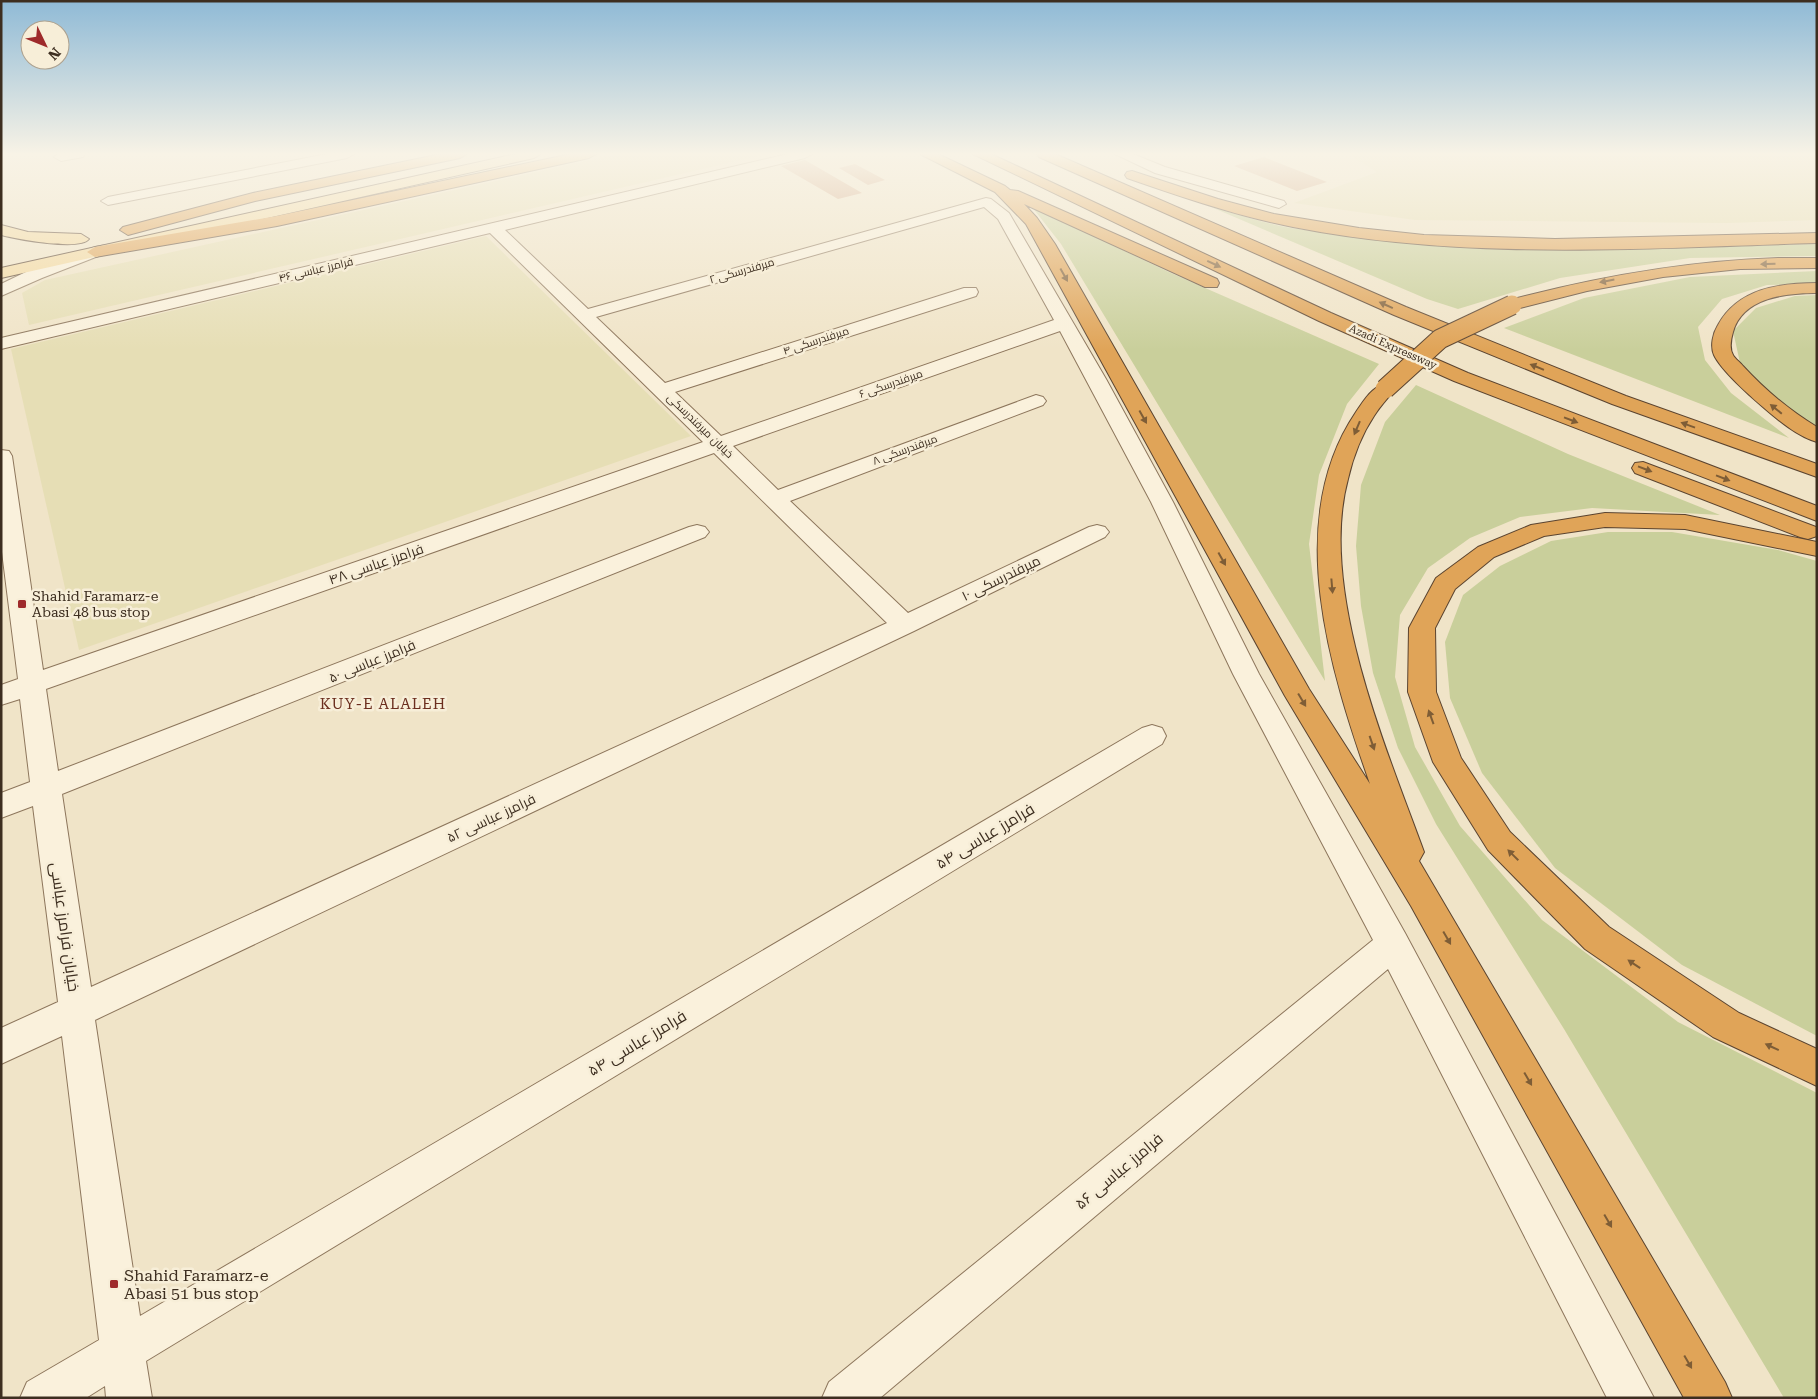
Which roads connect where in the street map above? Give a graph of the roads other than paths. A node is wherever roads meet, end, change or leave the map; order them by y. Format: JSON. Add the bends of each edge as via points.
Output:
{"nodes":[{"id":1,"x":169,"y":219,"type":"edge"},
{"id":2,"x":179,"y":219,"type":"edge"},
{"id":3,"x":242,"y":219,"type":"edge"},
{"id":4,"x":285,"y":219,"type":"edge"},
{"id":5,"x":531,"y":219,"type":"edge"},
{"id":6,"x":910,"y":219,"type":"edge"},
{"id":7,"x":1006,"y":219,"type":"edge"},
{"id":8,"x":1031,"y":219,"type":"edge"},
{"id":9,"x":1053,"y":219,"type":"edge"},
{"id":10,"x":1118,"y":219,"type":"edge"},
{"id":11,"x":1193,"y":219,"type":"edge"},
{"id":12,"x":1230,"y":219,"type":"edge"},
{"id":13,"x":1280,"y":219,"type":"edge"},
{"id":14,"x":494,"y":228,"type":"junction"},
{"id":15,"x":1,"y":230,"type":"edge"},
{"id":16,"x":128,"y":230,"type":"junction"},
{"id":17,"x":1817,"y":238,"type":"edge"},
{"id":18,"x":81,"y":239,"type":"junction"},
{"id":19,"x":20,"y":252,"type":"dead end"},
{"id":20,"x":95,"y":252,"type":"junction"},
{"id":21,"x":1817,"y":263,"type":"edge"},
{"id":22,"x":1,"y":264,"type":"edge"},
{"id":23,"x":30,"y":266,"type":"junction"},
{"id":24,"x":1,"y":273,"type":"edge"},
{"id":25,"x":1817,"y":288,"type":"edge"},
{"id":26,"x":1,"y":291,"type":"edge"},
{"id":27,"x":970,"y":292,"type":"dead end"},
{"id":28,"x":584,"y":315,"type":"junction"},
{"id":29,"x":1325,"y":317,"type":"junction"},
{"id":30,"x":1064,"y":323,"type":"junction"},
{"id":31,"x":1,"y":344,"type":"edge"},
{"id":32,"x":1580,"y":365,"type":"dead end"},
{"id":33,"x":1460,"y":377,"type":"junction"},
{"id":34,"x":662,"y":390,"type":"junction"},
{"id":35,"x":1036,"y":401,"type":"dead end"},
{"id":36,"x":1725,"y":420,"type":"dead end"},
{"id":37,"x":1817,"y":436,"type":"edge"},
{"id":38,"x":719,"y":444,"type":"junction"},
{"id":39,"x":1817,"y":453,"type":"edge"},
{"id":40,"x":2,"y":466,"type":"edge"},
{"id":41,"x":1817,"y":471,"type":"edge"},
{"id":42,"x":774,"y":498,"type":"junction"},
{"id":43,"x":1817,"y":514,"type":"edge"},
{"id":44,"x":697,"y":532,"type":"dead end"},
{"id":45,"x":1097,"y":532,"type":"dead end"},
{"id":46,"x":1817,"y":536,"type":"edge"},
{"id":47,"x":1817,"y":549,"type":"edge"},
{"id":48,"x":8,"y":550,"type":"edge"},
{"id":49,"x":904,"y":625,"type":"junction"},
{"id":50,"x":33,"y":684,"type":"junction"},
{"id":51,"x":1,"y":695,"type":"edge"},
{"id":52,"x":1152,"y":736,"type":"dead end"},
{"id":53,"x":47,"y":789,"type":"junction"},
{"id":54,"x":1,"y":806,"type":"edge"},
{"id":55,"x":1423,"y":896,"type":"junction"},
{"id":56,"x":1393,"y":944,"type":"junction"},
{"id":57,"x":77,"y":1011,"type":"junction"},
{"id":58,"x":1,"y":1046,"type":"edge"},
{"id":59,"x":1817,"y":1068,"type":"edge"},
{"id":60,"x":123,"y":1350,"type":"junction"},
{"id":61,"x":43,"y":1398,"type":"edge"},
{"id":62,"x":129,"y":1398,"type":"edge"},
{"id":63,"x":845,"y":1398,"type":"edge"},
{"id":64,"x":1631,"y":1398,"type":"edge"},
{"id":65,"x":1709,"y":1398,"type":"edge"}],
"edges":[{"from":1,"to":16,"type":"highway"},
{"from":2,"to":16,"type":"main road"},
{"from":3,"to":20,"type":"main road"},
{"from":4,"to":20,"type":"highway"},
{"from":5,"to":14,"type":"street","name":"فرامرز عباسی ۴۶"},
{"from":6,"to":28,"type":"street","name":"میرفندرسکی ۲"},
{"from":7,"to":30,"type":"street"},
{"from":8,"to":55,"type":"highway","one_way":true,"via":[[1299,696]]},
{"from":9,"to":29,"type":"highway","via":[[1203,280]]},
{"from":10,"to":29,"type":"highway","name":"Azadi Expressway","one_way":true},
{"from":41,"to":11,"type":"highway","one_way":true,"via":[[1619,400],[1436,326]]},
{"from":12,"to":32,"type":"highway","via":[[1417,303]]},
{"from":13,"to":17,"type":"highway","via":[[1382,236],[1474,242]]},
{"from":14,"to":28,"type":"street","name":"خیابان میرفندرسکی"},
{"from":14,"to":31,"type":"street","name":"فرامرز عباسی ۴۶"},
{"from":15,"to":18,"type":"main road","via":[[28,236]]},
{"from":16,"to":18,"type":"main road"},
{"from":18,"to":19,"type":"main road"},
{"from":20,"to":23,"type":"main road"},
{"from":20,"to":26,"type":"street"},
{"from":21,"to":55,"type":"highway","one_way":true,"bridge":true,"via":[[1706,266],[1644,273],[1573,287],[1512,305],[1440,340],[1385,388],[1360,421],[1335,483],[1328,536],[1333,602],[1353,687]]},
{"from":22,"to":23,"type":"main road"},
{"from":23,"to":24,"type":"main road"},
{"from":37,"to":25,"type":"highway","one_way":true,"via":[[1789,419],[1752,389],[1723,354],[1722,335],[1730,315],[1750,299],[1779,291]]},
{"from":27,"to":34,"type":"street","name":"میرفندرسکی ۴"},
{"from":28,"to":34,"type":"street","name":"خیابان میرفندرسکی"},
{"from":29,"to":33,"type":"highway","name":"Azadi Expressway"},
{"from":30,"to":38,"type":"street","name":"میرفندرسکی ۶"},
{"from":30,"to":56,"type":"street","via":[[1162,502],[1246,674]]},
{"from":33,"to":43,"type":"highway","name":"Azadi Expressway","one_way":true},
{"from":33,"to":46,"type":"highway","one_way":true,"via":[[1575,441]]},
{"from":34,"to":38,"type":"street","name":"خیابان میرفندرسکی"},
{"from":35,"to":42,"type":"street","name":"میرفندرسکی ۸"},
{"from":36,"to":39,"type":"highway"},
{"from":38,"to":42,"type":"street","name":"خیابان میرفندرسکی"},
{"from":38,"to":50,"type":"street","name":"فرامرز عباسی ۴۸"},
{"from":40,"to":48,"type":"street","name":"خیابان فرامرز عباسی"},
{"from":42,"to":49,"type":"street","name":"خیابان میرفندرسکی"},
{"from":44,"to":53,"type":"street","name":"فرامرز عباسی ۵۰"},
{"from":45,"to":49,"type":"street","name":"میرفندرسکی ۱۰"},
{"from":59,"to":47,"type":"highway","one_way":true,"via":[[1726,1026],[1596,938],[1499,841],[1448,762],[1422,692],[1422,628],[1445,584],[1486,552],[1539,530],[1605,520],[1685,522]]},
{"from":48,"to":50,"type":"street","name":"خیابان فرامرز عباسی"},
{"from":49,"to":57,"type":"street","name":"فرامرز عباسی ۵۲"},
{"from":50,"to":51,"type":"street","name":"فرامرز عباسی ۴۸"},
{"from":50,"to":53,"type":"street","name":"خیابان فرامرز عباسی"},
{"from":52,"to":60,"type":"street","name":"فرامرز عباسی ۵۴"},
{"from":53,"to":54,"type":"street","name":"فرامرز عباسی ۵۰"},
{"from":53,"to":57,"type":"street","name":"خیابان فرامرز عباسی"},
{"from":55,"to":65,"type":"highway","one_way":true},
{"from":56,"to":63,"type":"street","name":"فرامرز عباسی ۵۶"},
{"from":56,"to":64,"type":"street"},
{"from":57,"to":58,"type":"street","name":"فرامرز عباسی ۵۲"},
{"from":57,"to":60,"type":"street","name":"خیابان فرامرز عباسی"},
{"from":60,"to":61,"type":"street","name":"فرامرز عباسی ۵۴"},
{"from":60,"to":62,"type":"street","name":"خیابان فرامرز عباسی"}]}
